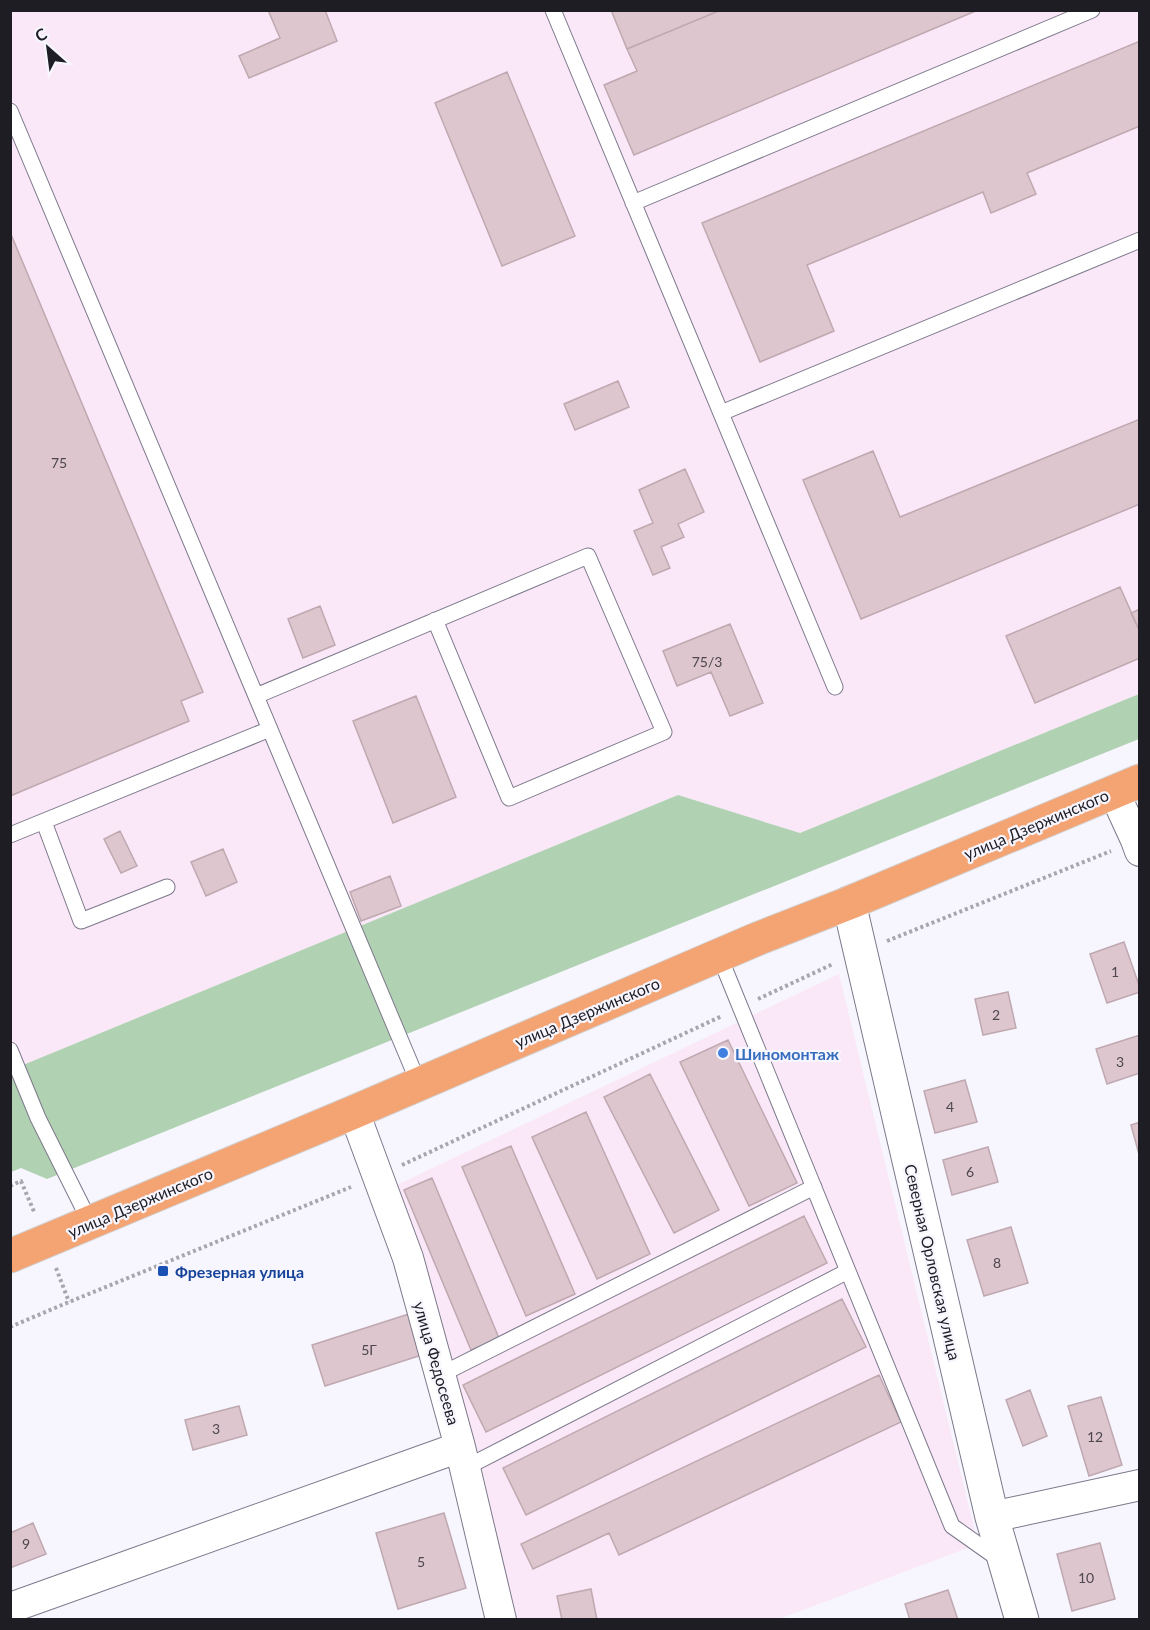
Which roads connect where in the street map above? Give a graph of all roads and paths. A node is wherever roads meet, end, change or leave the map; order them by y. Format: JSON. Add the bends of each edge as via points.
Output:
{"nodes":[{"id":1,"x":553,"y":10,"type":"edge"},
{"id":2,"x":1092,"y":10,"type":"edge"},
{"id":3,"x":10,"y":111,"type":"edge"},
{"id":4,"x":633,"y":203,"type":"junction"},
{"id":5,"x":1140,"y":240,"type":"edge"},
{"id":6,"x":721,"y":413,"type":"junction"},
{"id":7,"x":435,"y":620,"type":"junction"},
{"id":8,"x":835,"y":687,"type":"dead end"},
{"id":9,"x":256,"y":696,"type":"junction"},
{"id":10,"x":270,"y":729,"type":"junction"},
{"id":11,"x":1127,"y":786,"type":"edge"},
{"id":12,"x":44,"y":822,"type":"junction"},
{"id":13,"x":10,"y":836,"type":"edge"},
{"id":14,"x":1138,"y":846,"type":"edge"},
{"id":15,"x":167,"y":887,"type":"dead end"},
{"id":16,"x":849,"y":903,"type":"junction"},
{"id":17,"x":861,"y":951,"type":"junction"},
{"id":18,"x":719,"y":955,"type":"junction"},
{"id":19,"x":740,"y":1008,"type":"junction"},
{"id":20,"x":10,"y":1050,"type":"edge"},
{"id":21,"x":419,"y":1084,"type":"junction"},
{"id":22,"x":354,"y":1112,"type":"junction"},
{"id":23,"x":378,"y":1177,"type":"junction"},
{"id":24,"x":814,"y":1187,"type":"junction"},
{"id":25,"x":90,"y":1222,"type":"junction"},
{"id":26,"x":19,"y":1251,"type":"edge"},
{"id":27,"x":848,"y":1271,"type":"junction"},
{"id":28,"x":10,"y":1327,"type":"edge"},
{"id":29,"x":440,"y":1375,"type":"junction"},
{"id":30,"x":463,"y":1457,"type":"junction"},
{"id":31,"x":1140,"y":1485,"type":"edge"},
{"id":32,"x":992,"y":1517,"type":"junction"},
{"id":33,"x":1005,"y":1564,"type":"junction"},
{"id":34,"x":10,"y":1608,"type":"edge"},
{"id":35,"x":501,"y":1620,"type":"edge"},
{"id":36,"x":1022,"y":1620,"type":"edge"}],
"edges":[{"from":1,"to":4,"type":"lane"},
{"from":2,"to":4,"type":"lane"},
{"from":3,"to":9,"type":"lane"},
{"from":4,"to":6,"type":"lane"},
{"from":5,"to":6,"type":"lane"},
{"from":6,"to":8,"type":"lane"},
{"from":7,"to":7,"type":"lane","via":[[588,556],[664,732],[509,798]]},
{"from":7,"to":9,"type":"lane"},
{"from":9,"to":10,"type":"lane"},
{"from":10,"to":12,"type":"lane"},
{"from":10,"to":21,"type":"lane"},
{"from":11,"to":14,"type":"street"},
{"from":11,"to":16,"type":"highway","name":"улица Дзержинского"},
{"from":12,"to":13,"type":"lane"},
{"from":12,"to":15,"type":"lane","via":[[81,921]]},
{"from":14,"to":17,"type":"path"},
{"from":16,"to":17,"type":"street","name":"Северная Орловская улица"},
{"from":16,"to":18,"type":"highway","name":"улица Дзержинского"},
{"from":17,"to":19,"type":"path"},
{"from":17,"to":32,"type":"street","name":"Северная Орловская улица"},
{"from":18,"to":19,"type":"lane"},
{"from":18,"to":21,"type":"highway","name":"улица Дзержинского"},
{"from":19,"to":23,"type":"path"},
{"from":19,"to":24,"type":"lane"},
{"from":20,"to":25,"type":"lane","via":[[38,1118]]},
{"from":21,"to":22,"type":"highway","name":"улица Дзержинского"},
{"from":22,"to":23,"type":"street","name":"улица Федосеева"},
{"from":22,"to":25,"type":"highway","name":"улица Дзержинского"},
{"from":23,"to":28,"type":"path"},
{"from":23,"to":29,"type":"street","name":"улица Федосеева","via":[[408,1258]]},
{"from":24,"to":27,"type":"lane"},
{"from":24,"to":29,"type":"lane"},
{"from":25,"to":26,"type":"highway","name":"улица Дзержинского"},
{"from":27,"to":30,"type":"lane"},
{"from":27,"to":33,"type":"lane","via":[[952,1526]]},
{"from":29,"to":30,"type":"street","name":"улица Федосеева"},
{"from":30,"to":34,"type":"street"},
{"from":30,"to":35,"type":"street","name":"улица Федосеева"},
{"from":31,"to":32,"type":"street"},
{"from":32,"to":33,"type":"street","name":"Северная Орловская улица"},
{"from":33,"to":36,"type":"street","name":"Северная Орловская улица"}]}
